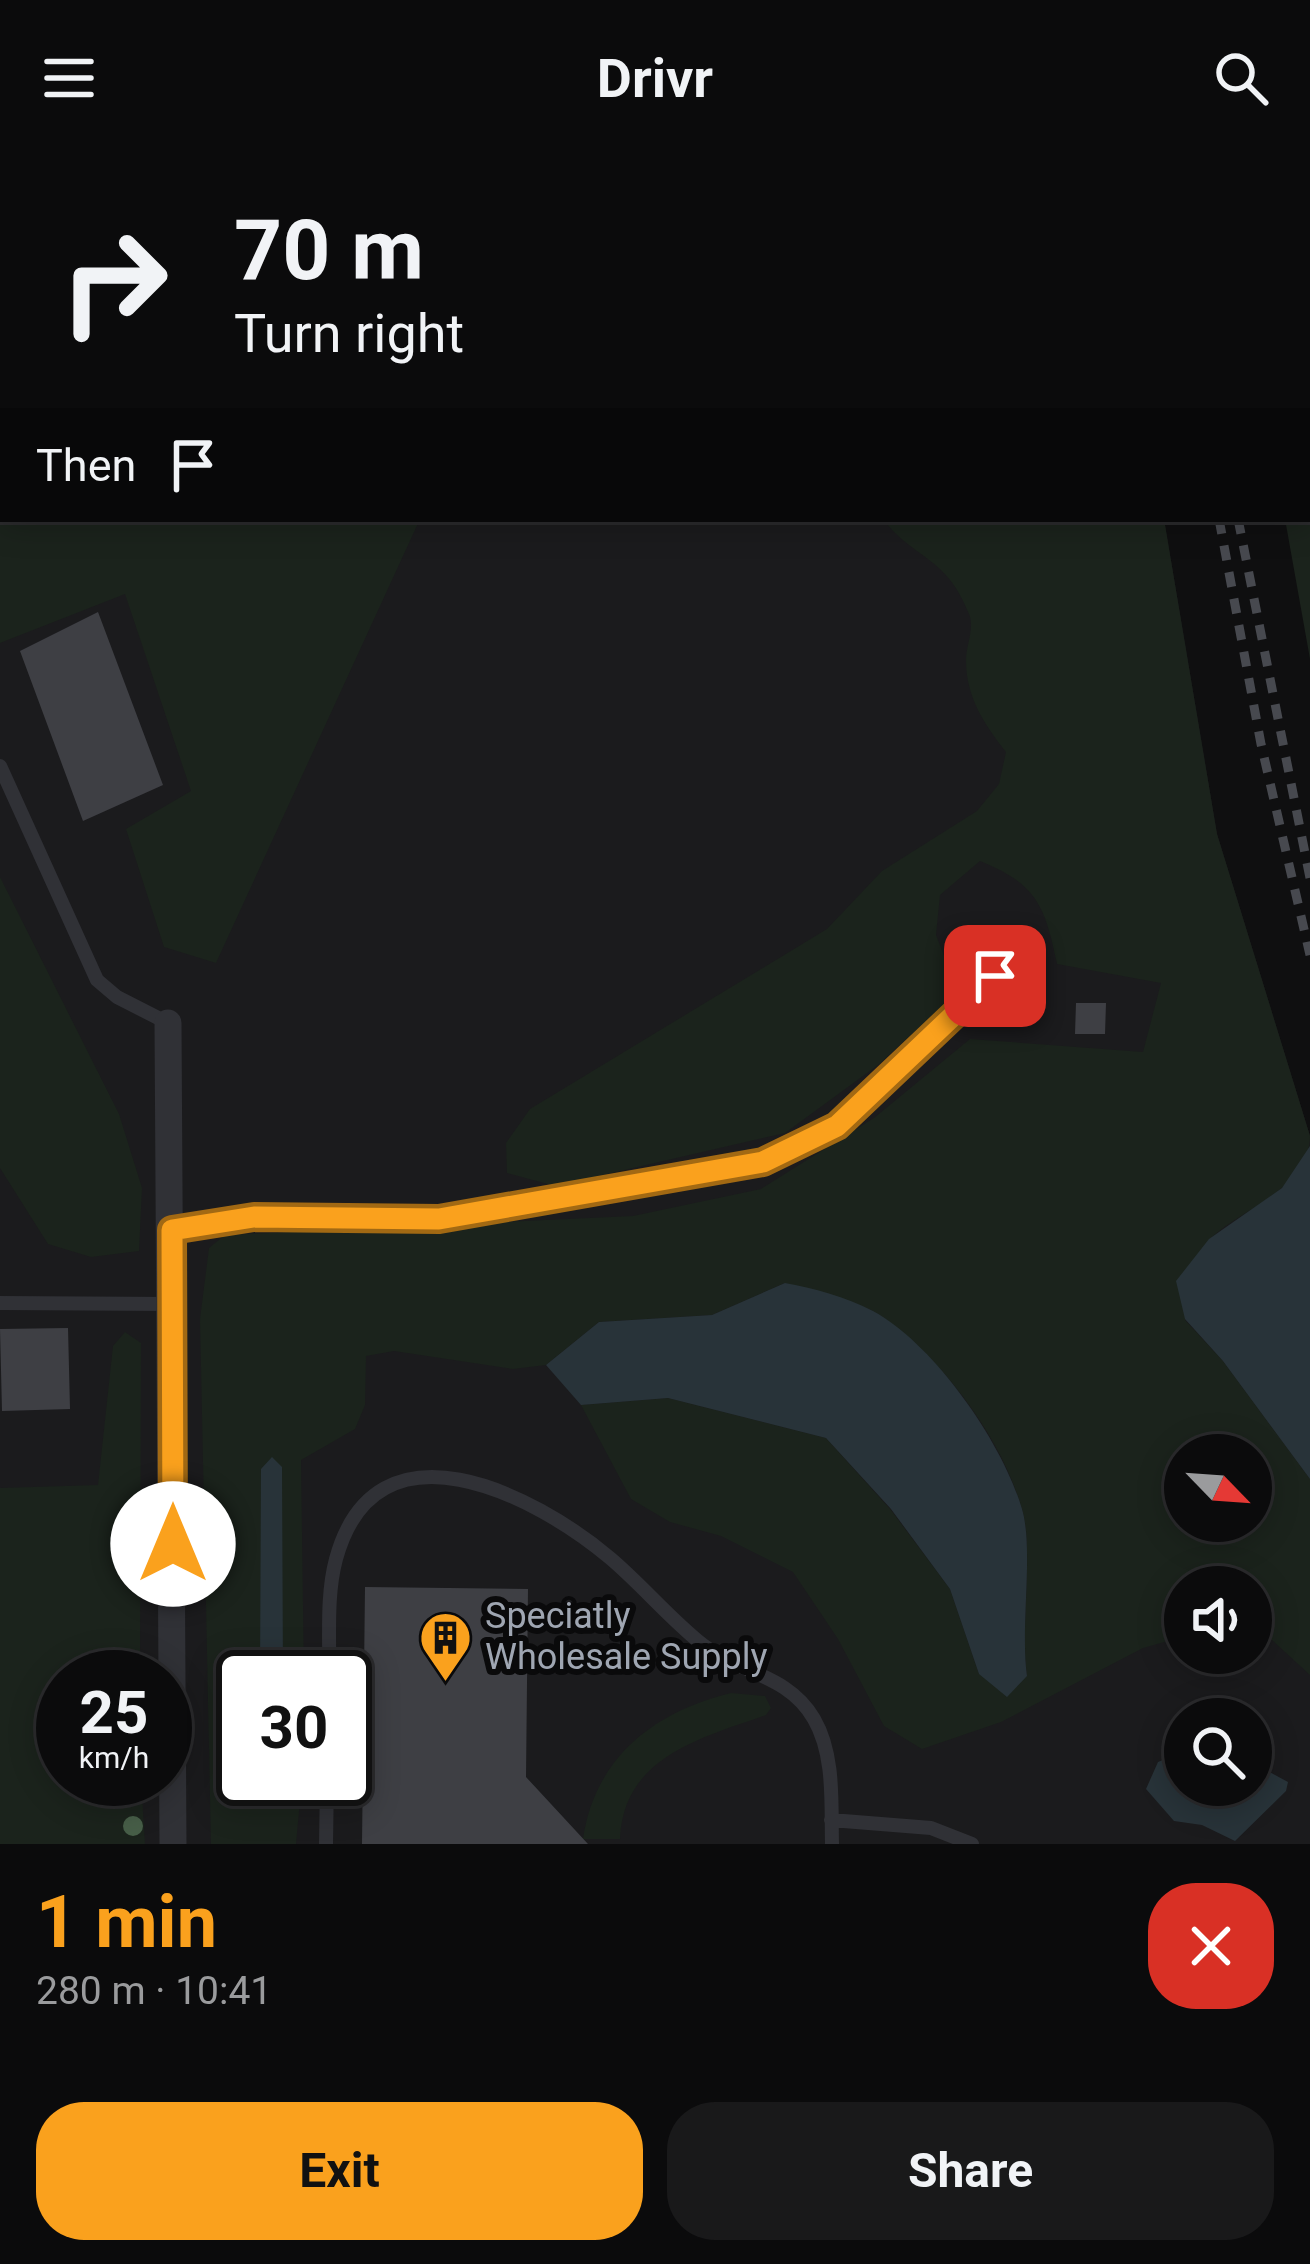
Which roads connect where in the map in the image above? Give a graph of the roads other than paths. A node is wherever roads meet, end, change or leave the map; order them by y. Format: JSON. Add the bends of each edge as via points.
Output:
{"nodes":[{"id":1,"x":0,"y":766,"type":"edge"},
{"id":2,"x":995,"y":976,"type":"dead end"},
{"id":3,"x":168,"y":1023,"type":"joint"},
{"id":4,"x":172,"y":1230,"type":"junction"},
{"id":5,"x":0,"y":1303,"type":"edge"},
{"id":6,"x":172,"y":1304,"type":"junction"},
{"id":7,"x":330,"y":1650,"type":"edge"},
{"id":8,"x":327,"y":1806,"type":"edge"},
{"id":9,"x":831,"y":1820,"type":"junction"},
{"id":10,"x":173,"y":1844,"type":"edge"},
{"id":11,"x":326,"y":1844,"type":"edge"},
{"id":12,"x":832,"y":1844,"type":"edge"},
{"id":13,"x":971,"y":1844,"type":"edge"}],
"edges":[{"from":1,"to":3,"type":"lane","via":[[98,980]]},
{"from":2,"to":4,"type":"lane","via":[[837,1126],[763,1162],[439,1219],[254,1217]]},
{"from":3,"to":4,"type":"street"},
{"from":4,"to":6,"type":"street"},
{"from":5,"to":6,"type":"lane"},
{"from":6,"to":10,"type":"street"},
{"from":7,"to":9,"type":"lane","via":[[335,1562],[368,1502],[428,1474],[471,1480],[571,1528],[704,1646],[786,1685],[825,1746]]},
{"from":8,"to":11,"type":"lane"},
{"from":9,"to":12,"type":"lane"},
{"from":9,"to":13,"type":"lane","via":[[931,1828]]}]}
